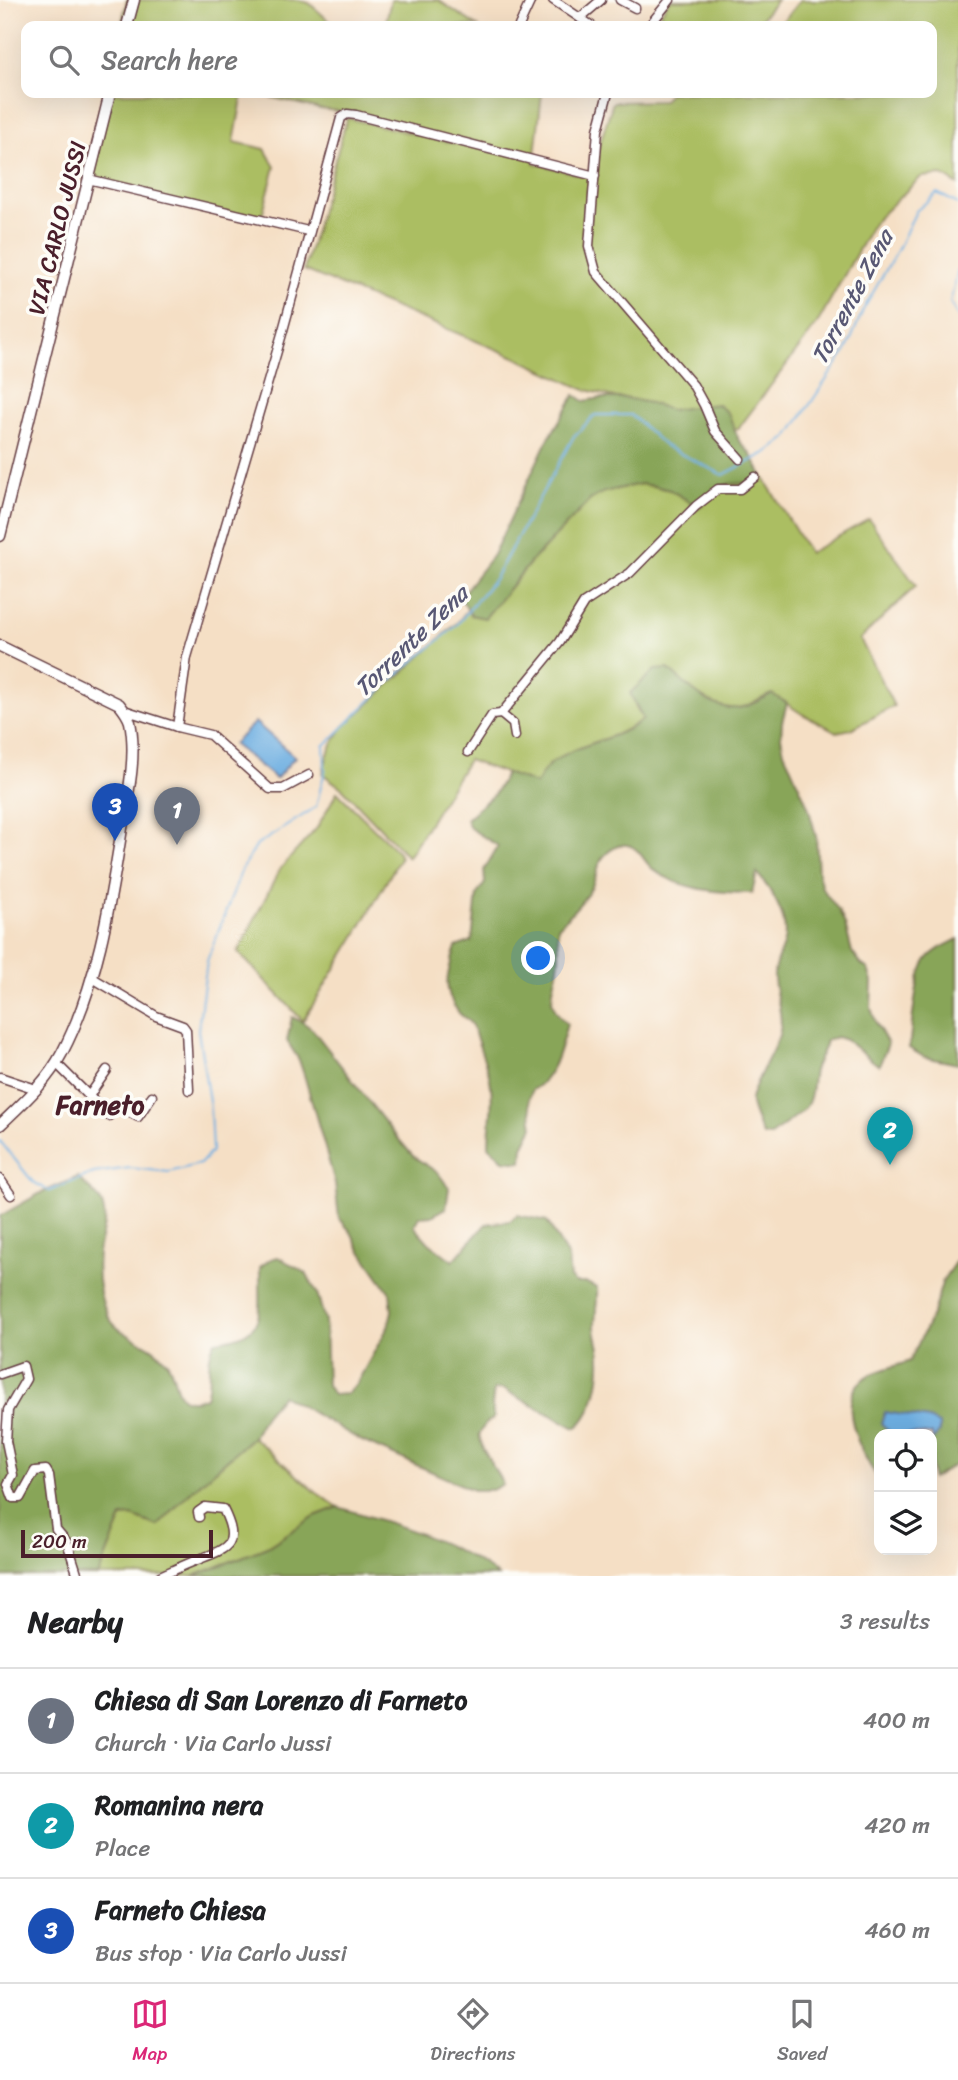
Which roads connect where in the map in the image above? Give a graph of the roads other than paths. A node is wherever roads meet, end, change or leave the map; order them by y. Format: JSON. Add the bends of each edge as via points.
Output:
{"nodes":[{"id":1,"x":134,"y":0,"type":"edge"},
{"id":2,"x":531,"y":0,"type":"edge"},
{"id":3,"x":553,"y":0,"type":"edge"},
{"id":4,"x":601,"y":0,"type":"edge"},
{"id":5,"x":620,"y":0,"type":"edge"},
{"id":6,"x":670,"y":0,"type":"edge"},
{"id":7,"x":635,"y":8,"type":"dead end"},
{"id":8,"x":580,"y":18,"type":"junction"},
{"id":9,"x":128,"y":21,"type":"edge"},
{"id":10,"x":521,"y":21,"type":"edge"},
{"id":11,"x":584,"y":21,"type":"edge"},
{"id":12,"x":653,"y":21,"type":"edge"},
{"id":13,"x":109,"y":98,"type":"edge"},
{"id":14,"x":607,"y":98,"type":"edge"},
{"id":15,"x":595,"y":176,"type":"junction"},
{"id":16,"x":88,"y":179,"type":"junction"},
{"id":17,"x":308,"y":231,"type":"junction"},
{"id":18,"x":740,"y":459,"type":"dead end"},
{"id":19,"x":755,"y":477,"type":"dead end"},
{"id":20,"x":0,"y":536,"type":"edge"},
{"id":21,"x":0,"y":646,"type":"edge"},
{"id":22,"x":124,"y":710,"type":"junction"},
{"id":23,"x":502,"y":714,"type":"junction"},
{"id":24,"x":177,"y":727,"type":"junction"},
{"id":25,"x":516,"y":736,"type":"dead end"},
{"id":26,"x":468,"y":752,"type":"dead end"},
{"id":27,"x":309,"y":775,"type":"dead end"},
{"id":28,"x":91,"y":977,"type":"junction"},
{"id":29,"x":56,"y":1063,"type":"junction"},
{"id":30,"x":107,"y":1070,"type":"dead end"},
{"id":31,"x":0,"y":1077,"type":"edge"},
{"id":32,"x":36,"y":1089,"type":"junction"},
{"id":33,"x":188,"y":1090,"type":"dead end"},
{"id":34,"x":89,"y":1096,"type":"junction"},
{"id":35,"x":152,"y":1096,"type":"dead end"},
{"id":36,"x":2,"y":1123,"type":"edge"},
{"id":37,"x":0,"y":1179,"type":"edge"},
{"id":38,"x":11,"y":1195,"type":"dead end"},
{"id":39,"x":0,"y":1374,"type":"edge"},
{"id":40,"x":199,"y":1517,"type":"dead end"},
{"id":41,"x":78,"y":1576,"type":"edge"},
{"id":42,"x":160,"y":1576,"type":"edge"}],
"edges":[{"from":1,"to":9,"type":"street"},
{"from":2,"to":10,"type":"street"},
{"from":3,"to":8,"type":"street"},
{"from":4,"to":8,"type":"street"},
{"from":5,"to":7,"type":"street"},
{"from":6,"to":12,"type":"street"},
{"from":8,"to":11,"type":"street"},
{"from":13,"to":16,"type":"street","name":"VIA CARLO JUSSI"},
{"from":14,"to":15,"type":"street","via":[[598,130]]},
{"from":15,"to":17,"type":"street","via":[[347,114],[341,117]]},
{"from":15,"to":18,"type":"street","via":[[589,246],[596,272],[693,386],[715,431]]},
{"from":16,"to":17,"type":"street"},
{"from":16,"to":20,"type":"street","name":"VIA CARLO JUSSI"},
{"from":17,"to":24,"type":"street","via":[[187,657]]},
{"from":19,"to":23,"type":"street","via":[[740,489],[718,489],[630,573],[584,603],[560,642]]},
{"from":21,"to":22,"type":"street"},
{"from":22,"to":24,"type":"street"},
{"from":22,"to":28,"type":"street","via":[[131,736],[130,776]]},
{"from":23,"to":25,"type":"street","via":[[513,724]]},
{"from":23,"to":26,"type":"street","via":[[492,715]]},
{"from":24,"to":27,"type":"street","via":[[210,735],[270,789],[283,789]]},
{"from":28,"to":29,"type":"street"},
{"from":28,"to":33,"type":"street","via":[[156,1016],[184,1026]]},
{"from":29,"to":32,"type":"street"},
{"from":29,"to":34,"type":"street"},
{"from":30,"to":34,"type":"street"},
{"from":31,"to":32,"type":"street"},
{"from":32,"to":36,"type":"street"},
{"from":34,"to":35,"type":"street","via":[[109,1116],[119,1107],[138,1116]]},
{"from":37,"to":38,"type":"street"},
{"from":39,"to":41,"type":"street","via":[[23,1366],[26,1379],[8,1410],[6,1441],[13,1475],[8,1483],[13,1498],[20,1498],[36,1471],[46,1470],[56,1529],[67,1542]]},
{"from":40,"to":42,"type":"street","via":[[205,1507],[223,1508],[230,1523],[230,1541],[223,1551]]}]}
